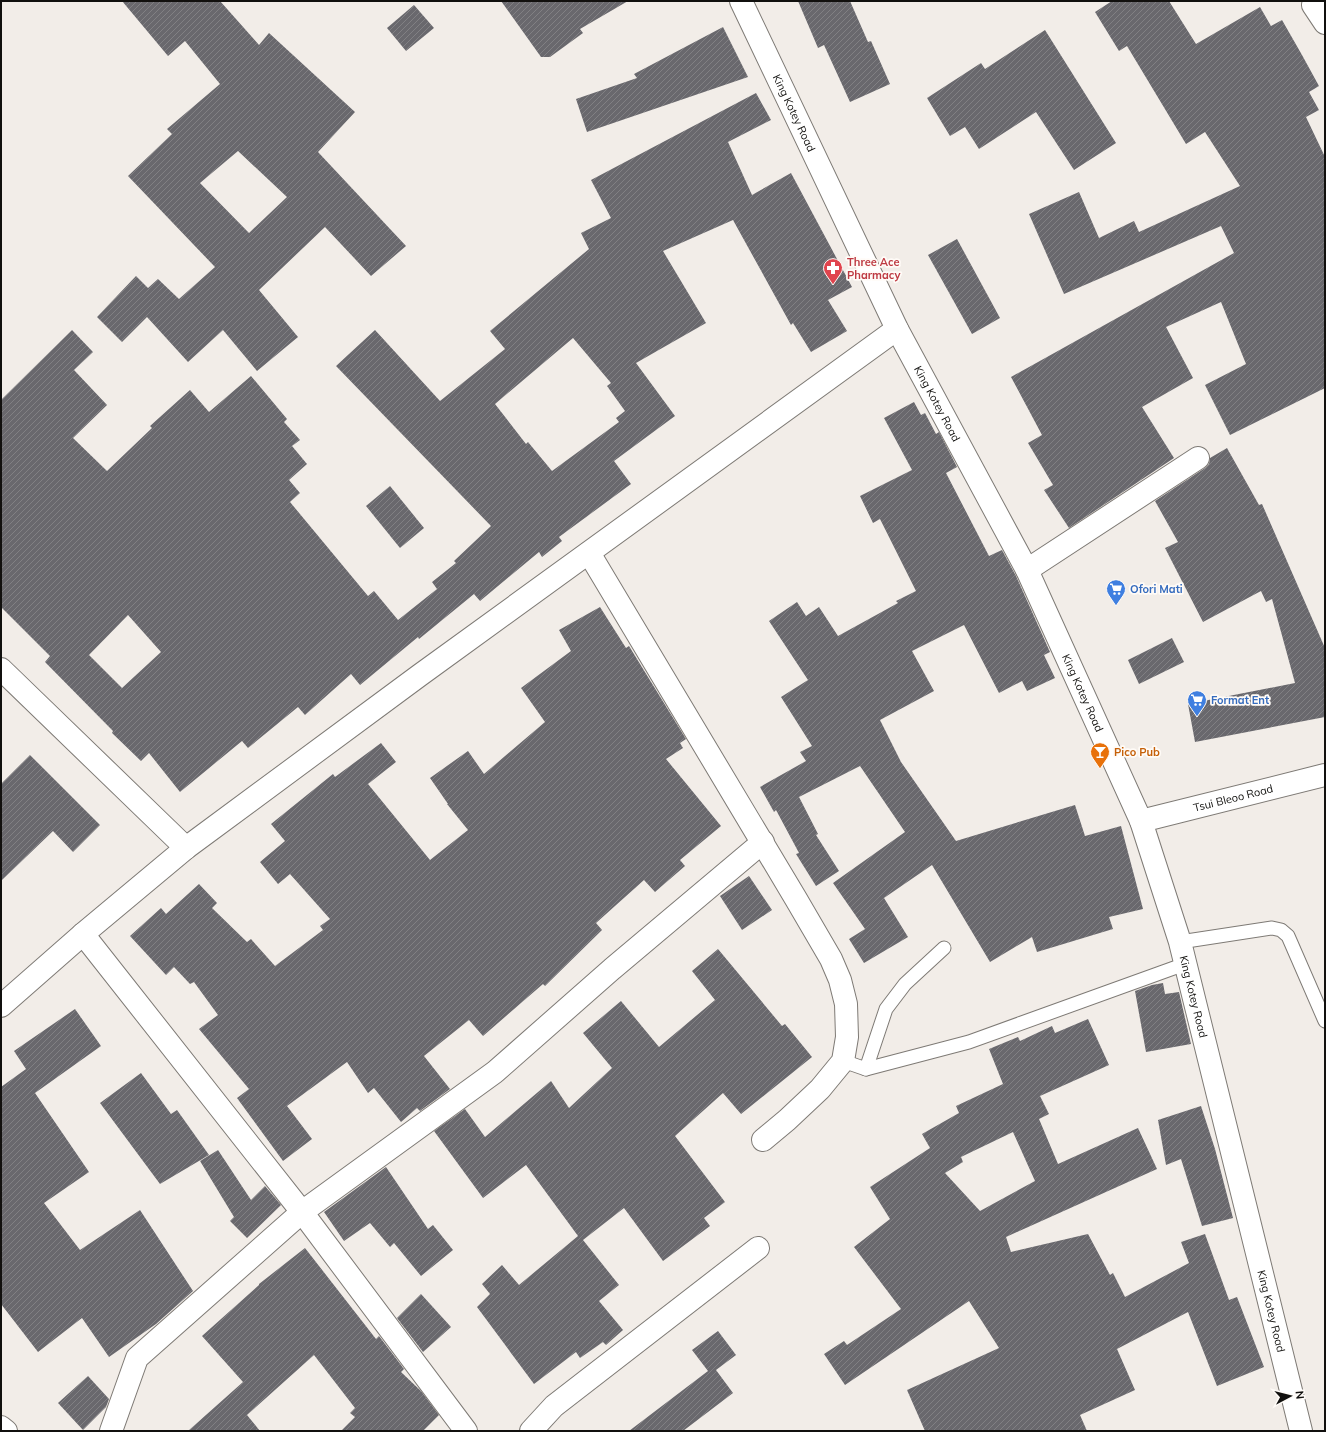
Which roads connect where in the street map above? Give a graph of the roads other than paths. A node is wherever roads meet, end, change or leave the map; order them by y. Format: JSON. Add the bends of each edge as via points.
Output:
{"nodes":[{"id":1,"x":741,"y":1,"type":"edge"},
{"id":2,"x":1313,"y":5,"type":"dead end"},
{"id":3,"x":1325,"y":23,"type":"edge"},
{"id":4,"x":897,"y":329,"type":"junction"},
{"id":5,"x":1198,"y":458,"type":"dead end"},
{"id":6,"x":589,"y":553,"type":"junction"},
{"id":7,"x":1027,"y":570,"type":"junction"},
{"id":8,"x":1,"y":669,"type":"edge"},
{"id":9,"x":1325,"y":775,"type":"edge"},
{"id":10,"x":1141,"y":821,"type":"junction"},
{"id":11,"x":763,"y":842,"type":"junction"},
{"id":12,"x":186,"y":848,"type":"junction"},
{"id":13,"x":83,"y":934,"type":"junction"},
{"id":14,"x":1180,"y":942,"type":"junction"},
{"id":15,"x":944,"y":948,"type":"dead end"},
{"id":16,"x":1185,"y":964,"type":"junction"},
{"id":17,"x":1,"y":1006,"type":"edge"},
{"id":18,"x":1325,"y":1021,"type":"edge"},
{"id":19,"x":843,"y":1061,"type":"junction"},
{"id":20,"x":866,"y":1069,"type":"junction"},
{"id":21,"x":763,"y":1140,"type":"dead end"},
{"id":22,"x":302,"y":1212,"type":"junction"},
{"id":23,"x":758,"y":1248,"type":"dead end"},
{"id":24,"x":1,"y":1427,"type":"edge"},
{"id":25,"x":6,"y":1431,"type":"edge"},
{"id":26,"x":111,"y":1431,"type":"edge"},
{"id":27,"x":466,"y":1431,"type":"edge"},
{"id":28,"x":531,"y":1431,"type":"edge"},
{"id":29,"x":1301,"y":1431,"type":"edge"}],
"edges":[{"from":1,"to":4,"type":"street","name":"King Kotey Road"},
{"from":2,"to":3,"type":"street"},
{"from":4,"to":6,"type":"street"},
{"from":4,"to":7,"type":"street","name":"King Kotey Road"},
{"from":5,"to":7,"type":"street"},
{"from":6,"to":11,"type":"street"},
{"from":6,"to":12,"type":"street"},
{"from":7,"to":10,"type":"street","name":"King Kotey Road"},
{"from":8,"to":12,"type":"street"},
{"from":9,"to":10,"type":"street","name":"Tsui Bleoo Road"},
{"from":10,"to":14,"type":"street","name":"King Kotey Road"},
{"from":11,"to":19,"type":"street","via":[[831,959],[840,980],[846,1004],[847,1037]]},
{"from":11,"to":22,"type":"street","via":[[495,1072]]},
{"from":12,"to":13,"type":"street"},
{"from":13,"to":17,"type":"street"},
{"from":13,"to":22,"type":"street"},
{"from":14,"to":16,"type":"street","name":"King Kotey Road"},
{"from":14,"to":18,"type":"lane","via":[[1272,928],[1281,930],[1288,936]]},
{"from":15,"to":20,"type":"lane","via":[[905,984],[886,1009]]},
{"from":16,"to":20,"type":"lane","via":[[969,1042]]},
{"from":16,"to":29,"type":"street","name":"King Kotey Road"},
{"from":19,"to":20,"type":"lane"},
{"from":19,"to":21,"type":"street","via":[[820,1089]]},
{"from":22,"to":26,"type":"street","via":[[137,1358]]},
{"from":22,"to":27,"type":"street"},
{"from":23,"to":28,"type":"street","via":[[554,1406]]},
{"from":24,"to":25,"type":"street"}]}
